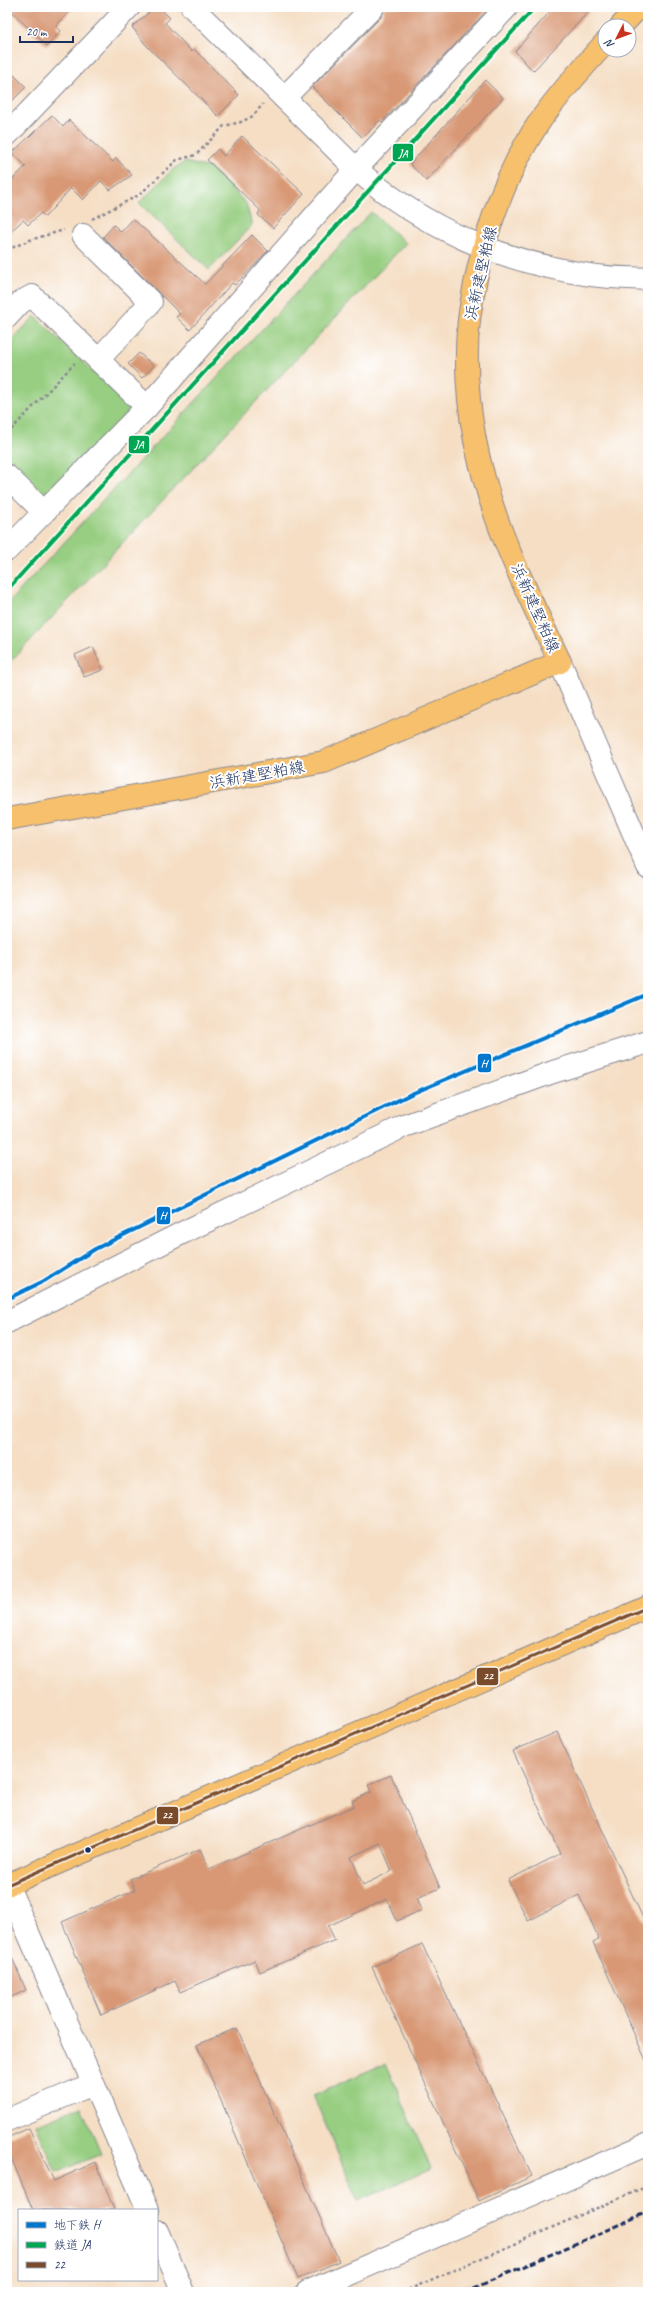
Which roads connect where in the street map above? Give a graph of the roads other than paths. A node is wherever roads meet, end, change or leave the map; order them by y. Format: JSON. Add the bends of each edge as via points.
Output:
{"nodes":[{"id":1,"x":129,"y":7,"type":"edge"},
{"id":2,"x":192,"y":7,"type":"edge"},
{"id":3,"x":373,"y":7,"type":"edge"},
{"id":4,"x":507,"y":7,"type":"edge"},
{"id":5,"x":639,"y":7,"type":"edge"},
{"id":6,"x":629,"y":18,"type":"edge"},
{"id":7,"x":597,"y":52,"type":"edge"},
{"id":8,"x":280,"y":94,"type":"junction"},
{"id":9,"x":7,"y":135,"type":"edge"},
{"id":10,"x":356,"y":169,"type":"junction"},
{"id":11,"x":81,"y":228,"type":"road end"},
{"id":12,"x":484,"y":248,"type":"junction"},
{"id":13,"x":648,"y":279,"type":"edge"},
{"id":14,"x":7,"y":317,"type":"edge"},
{"id":15,"x":93,"y":355,"type":"junction"},
{"id":16,"x":147,"y":408,"type":"junction"},
{"id":17,"x":7,"y":476,"type":"edge"},
{"id":18,"x":44,"y":512,"type":"junction"},
{"id":19,"x":7,"y":550,"type":"edge"},
{"id":20,"x":560,"y":662,"type":"junction"},
{"id":21,"x":7,"y":819,"type":"edge"},
{"id":22,"x":648,"y":867,"type":"edge"},
{"id":23,"x":648,"y":1042,"type":"edge"},
{"id":24,"x":7,"y":1322,"type":"edge"},
{"id":25,"x":648,"y":1607,"type":"edge"},
{"id":26,"x":7,"y":1885,"type":"edge"},
{"id":27,"x":93,"y":2084,"type":"junction"},
{"id":28,"x":7,"y":2120,"type":"edge"},
{"id":29,"x":648,"y":2144,"type":"edge"},
{"id":30,"x":148,"y":2209,"type":"edge"},
{"id":31,"x":158,"y":2233,"type":"edge"},
{"id":32,"x":184,"y":2292,"type":"edge"},
{"id":33,"x":307,"y":2292,"type":"edge"}],
"edges":[{"from":1,"to":9,"type":"street"},
{"from":2,"to":8,"type":"street"},
{"from":3,"to":8,"type":"street"},
{"from":4,"to":10,"type":"street"},
{"from":5,"to":6,"type":"main road"},
{"from":7,"to":12,"type":"main road","name":"浜新建堅粕線","via":[[542,119],[517,161]]},
{"from":8,"to":10,"type":"street"},
{"from":10,"to":12,"type":"street","via":[[409,210],[436,226]]},
{"from":10,"to":16,"type":"street"},
{"from":11,"to":15,"type":"street","via":[[151,302]]},
{"from":12,"to":13,"type":"street","via":[[539,265],[591,275]]},
{"from":12,"to":20,"type":"main road","name":"浜新建堅粕線","via":[[469,322],[468,357],[474,436],[497,519]]},
{"from":14,"to":15,"type":"street","via":[[21,302],[32,296]]},
{"from":15,"to":16,"type":"street"},
{"from":16,"to":18,"type":"street"},
{"from":17,"to":18,"type":"street"},
{"from":18,"to":19,"type":"street"},
{"from":20,"to":21,"type":"main road","name":"浜新建堅粕線","via":[[324,762]]},
{"from":20,"to":22,"type":"street"},
{"from":23,"to":24,"type":"street","via":[[553,1072],[404,1126]]},
{"from":25,"to":26,"type":"main road"},
{"from":26,"to":27,"type":"street"},
{"from":27,"to":28,"type":"street"},
{"from":27,"to":30,"type":"street"},
{"from":29,"to":33,"type":"street"},
{"from":31,"to":32,"type":"street"}]}
